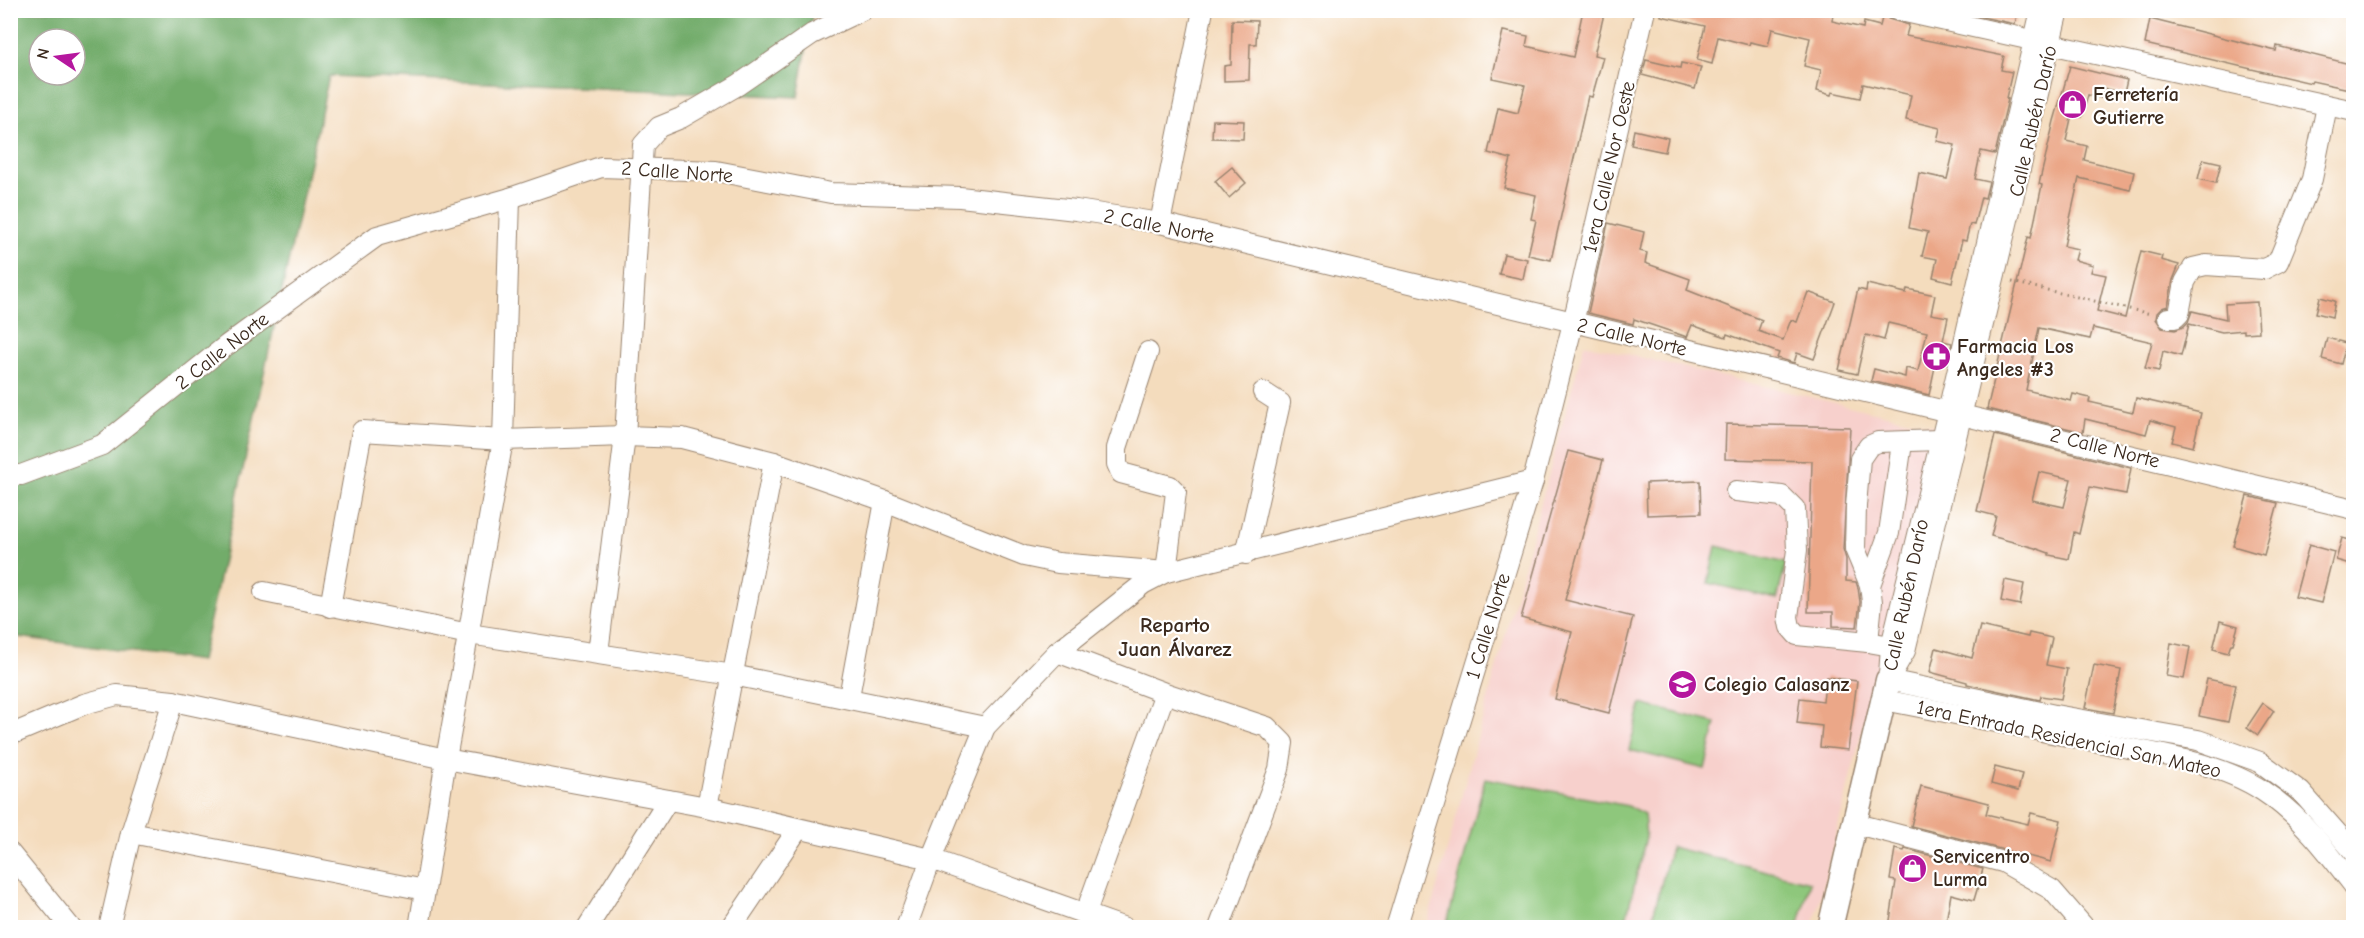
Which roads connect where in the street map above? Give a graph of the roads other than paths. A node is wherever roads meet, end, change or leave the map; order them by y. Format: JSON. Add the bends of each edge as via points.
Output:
{"nodes":[{"id":1,"x":862,"y":10,"type":"edge"},
{"id":2,"x":1203,"y":10,"type":"edge"},
{"id":3,"x":1645,"y":10,"type":"edge"},
{"id":4,"x":1896,"y":10,"type":"edge"},
{"id":5,"x":2041,"y":10,"type":"edge"},
{"id":6,"x":2058,"y":10,"type":"edge"},
{"id":7,"x":2043,"y":42,"type":"junction"},
{"id":8,"x":2327,"y":106,"type":"junction"},
{"id":9,"x":2354,"y":111,"type":"edge"},
{"id":10,"x":643,"y":167,"type":"junction"},
{"id":11,"x":510,"y":198,"type":"junction"},
{"id":12,"x":1160,"y":223,"type":"junction"},
{"id":13,"x":2168,"y":318,"type":"road end"},
{"id":14,"x":1573,"y":323,"type":"junction"},
{"id":15,"x":1148,"y":352,"type":"dead end"},
{"id":16,"x":1263,"y":392,"type":"dead end"},
{"id":17,"x":1956,"y":412,"type":"junction"},
{"id":18,"x":625,"y":436,"type":"junction"},
{"id":19,"x":502,"y":440,"type":"junction"},
{"id":20,"x":1940,"y":441,"type":"junction"},
{"id":21,"x":1902,"y":443,"type":"junction"},
{"id":22,"x":774,"y":462,"type":"junction"},
{"id":23,"x":16,"y":475,"type":"edge"},
{"id":24,"x":1533,"y":481,"type":"junction"},
{"id":25,"x":1736,"y":491,"type":"dead end"},
{"id":26,"x":885,"y":501,"type":"junction"},
{"id":27,"x":2354,"y":509,"type":"edge"},
{"id":28,"x":1856,"y":525,"type":"junction"},
{"id":29,"x":1889,"y":533,"type":"junction"},
{"id":30,"x":1246,"y":554,"type":"junction"},
{"id":31,"x":1166,"y":572,"type":"junction"},
{"id":32,"x":1870,"y":585,"type":"junction"},
{"id":33,"x":264,"y":592,"type":"dead end"},
{"id":34,"x":330,"y":607,"type":"junction"},
{"id":35,"x":469,"y":634,"type":"junction"},
{"id":36,"x":1868,"y":642,"type":"junction"},
{"id":37,"x":1891,"y":646,"type":"junction"},
{"id":38,"x":1057,"y":652,"type":"junction"},
{"id":39,"x":598,"y":653,"type":"junction"},
{"id":40,"x":733,"y":675,"type":"junction"},
{"id":41,"x":1886,"y":690,"type":"junction"},
{"id":42,"x":1165,"y":693,"type":"junction"},
{"id":43,"x":849,"y":697,"type":"junction"},
{"id":44,"x":173,"y":701,"type":"junction"},
{"id":45,"x":985,"y":727,"type":"junction"},
{"id":46,"x":10,"y":735,"type":"edge"},
{"id":47,"x":446,"y":759,"type":"junction"},
{"id":48,"x":668,"y":800,"type":"junction"},
{"id":49,"x":707,"y":807,"type":"junction"},
{"id":50,"x":1853,"y":823,"type":"junction"},
{"id":51,"x":798,"y":829,"type":"junction"},
{"id":52,"x":131,"y":833,"type":"junction"},
{"id":53,"x":2354,"y":852,"type":"edge"},
{"id":54,"x":10,"y":853,"type":"edge"},
{"id":55,"x":930,"y":859,"type":"junction"},
{"id":56,"x":2353,"y":883,"type":"edge"},
{"id":57,"x":425,"y":890,"type":"junction"},
{"id":58,"x":1086,"y":912,"type":"junction"},
{"id":59,"x":71,"y":927,"type":"edge"},
{"id":60,"x":109,"y":927,"type":"edge"},
{"id":61,"x":419,"y":927,"type":"edge"},
{"id":62,"x":587,"y":927,"type":"edge"},
{"id":63,"x":731,"y":927,"type":"edge"},
{"id":64,"x":906,"y":927,"type":"edge"},
{"id":65,"x":1125,"y":927,"type":"edge"},
{"id":66,"x":1219,"y":927,"type":"edge"},
{"id":67,"x":1396,"y":927,"type":"edge"},
{"id":68,"x":1830,"y":927,"type":"edge"},
{"id":69,"x":2085,"y":927,"type":"edge"}],
"edges":[{"from":1,"to":10,"type":"street","via":[[812,34],[738,85],[659,127],[643,145]]},
{"from":2,"to":12,"type":"street"},
{"from":3,"to":14,"type":"street","name":"1era Calle Nor Oeste"},
{"from":4,"to":7,"type":"street"},
{"from":5,"to":7,"type":"street","name":"Calle Rubén Darío"},
{"from":6,"to":7,"type":"street","name":"Calle Rubén Darío"},
{"from":7,"to":8,"type":"street"},
{"from":7,"to":17,"type":"street","name":"Calle Rubén Darío"},
{"from":8,"to":9,"type":"street"},
{"from":8,"to":13,"type":"street","via":[[2312,179],[2278,262],[2264,269],[2206,265],[2193,268],[2179,314]]},
{"from":10,"to":11,"type":"street","name":"2 Calle Norte","via":[[601,167]]},
{"from":10,"to":12,"type":"street","name":"2 Calle Norte","via":[[716,171],[831,193],[960,197]]},
{"from":10,"to":18,"type":"street"},
{"from":11,"to":19,"type":"street"},
{"from":11,"to":23,"type":"street","name":"2 Calle Norte","via":[[377,236],[227,345],[102,446]]},
{"from":12,"to":14,"type":"street","name":"2 Calle Norte"},
{"from":14,"to":17,"type":"street","name":"2 Calle Norte"},
{"from":14,"to":24,"type":"street","name":"1 Calle Norte"},
{"from":15,"to":31,"type":"street","via":[[1117,448],[1117,464],[1121,472],[1170,486],[1176,492]]},
{"from":16,"to":30,"type":"street","via":[[1280,403]]},
{"from":17,"to":20,"type":"street","name":"Calle Rubén Darío"},
{"from":17,"to":27,"type":"street","name":"2 Calle Norte"},
{"from":17,"to":41,"type":"street","name":"Calle Rubén Darío","via":[[1905,651]]},
{"from":18,"to":19,"type":"street"},
{"from":18,"to":22,"type":"street","via":[[682,438]]},
{"from":18,"to":39,"type":"street"},
{"from":19,"to":34,"type":"street","via":[[362,431]]},
{"from":19,"to":35,"type":"street"},
{"from":20,"to":21,"type":"street"},
{"from":20,"to":37,"type":"street","name":"Calle Rubén Darío"},
{"from":21,"to":28,"type":"street","via":[[1878,442],[1869,446],[1860,459]]},
{"from":21,"to":29,"type":"street"},
{"from":22,"to":26,"type":"street"},
{"from":22,"to":40,"type":"street"},
{"from":24,"to":30,"type":"street"},
{"from":24,"to":67,"type":"street","name":"1 Calle Norte"},
{"from":25,"to":36,"type":"street","via":[[1782,496],[1795,509],[1797,550],[1790,627],[1797,635]]},
{"from":26,"to":31,"type":"street","via":[[1024,556],[1058,563]]},
{"from":26,"to":43,"type":"street"},
{"from":28,"to":29,"type":"street"},
{"from":28,"to":32,"type":"street","via":[[1855,549]]},
{"from":29,"to":32,"type":"street"},
{"from":30,"to":31,"type":"street"},
{"from":31,"to":38,"type":"street","via":[[1143,584]]},
{"from":32,"to":36,"type":"street"},
{"from":33,"to":34,"type":"street"},
{"from":34,"to":35,"type":"street"},
{"from":35,"to":39,"type":"street"},
{"from":35,"to":47,"type":"street"},
{"from":36,"to":37,"type":"street"},
{"from":37,"to":41,"type":"street","name":"Calle Rubén Darío"},
{"from":38,"to":42,"type":"street"},
{"from":38,"to":45,"type":"street"},
{"from":39,"to":40,"type":"street"},
{"from":40,"to":43,"type":"street"},
{"from":40,"to":49,"type":"street"},
{"from":41,"to":50,"type":"main road"},
{"from":41,"to":53,"type":"street","name":"1era Entrada Residencial San Mateo","via":[[2198,740],[2260,762],[2301,792]]},
{"from":41,"to":56,"type":"street","name":"1era Entrada Residencial San Mateo","via":[[2232,775],[2264,791],[2295,818]]},
{"from":42,"to":58,"type":"street"},
{"from":42,"to":66,"type":"street","via":[[1267,727],[1283,743],[1279,769]]},
{"from":43,"to":45,"type":"street"},
{"from":44,"to":46,"type":"street","via":[[117,695],[84,704]]},
{"from":44,"to":47,"type":"street"},
{"from":44,"to":52,"type":"street"},
{"from":45,"to":55,"type":"street"},
{"from":47,"to":48,"type":"street"},
{"from":47,"to":57,"type":"street"},
{"from":48,"to":49,"type":"street"},
{"from":48,"to":62,"type":"street"},
{"from":49,"to":51,"type":"street"},
{"from":50,"to":68,"type":"main road"},
{"from":50,"to":69,"type":"street","via":[[2003,862],[2052,890]]},
{"from":51,"to":55,"type":"street"},
{"from":51,"to":63,"type":"street"},
{"from":52,"to":57,"type":"street"},
{"from":52,"to":60,"type":"street"},
{"from":54,"to":59,"type":"street"},
{"from":55,"to":58,"type":"street"},
{"from":55,"to":64,"type":"street"},
{"from":57,"to":61,"type":"street"},
{"from":58,"to":65,"type":"street"}]}
